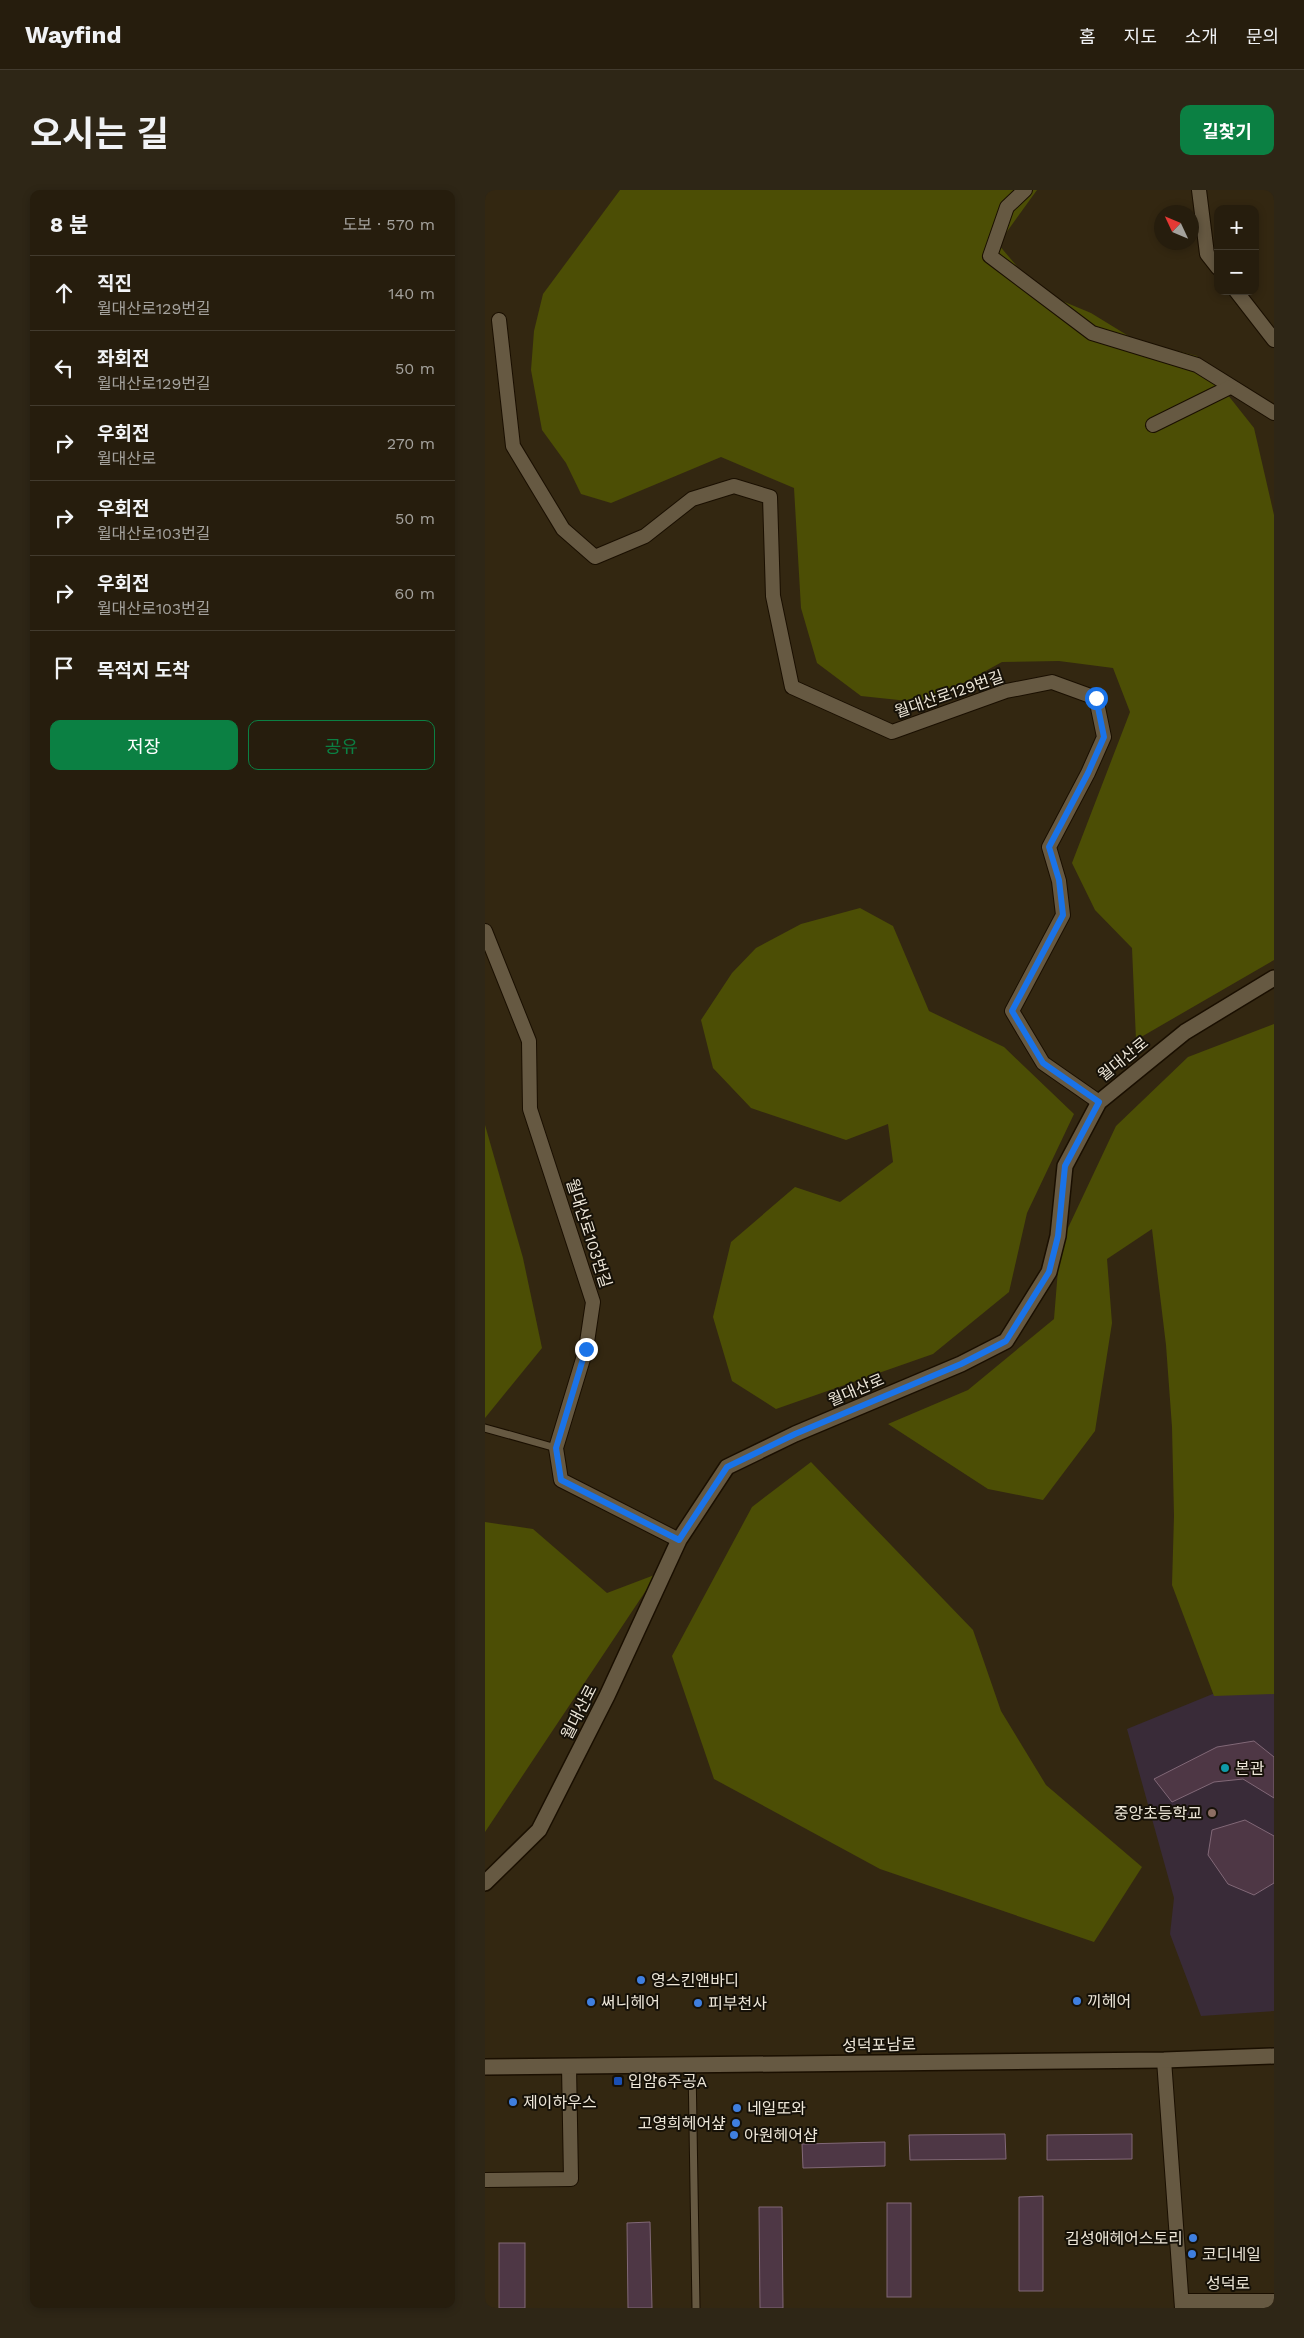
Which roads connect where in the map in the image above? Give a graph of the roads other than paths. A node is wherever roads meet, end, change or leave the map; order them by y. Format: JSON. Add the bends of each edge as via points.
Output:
{"nodes":[{"id":1,"x":1025,"y":190,"type":"edge"},
{"id":2,"x":1199,"y":190,"type":"edge"},
{"id":3,"x":1214,"y":263,"type":"edge"},
{"id":4,"x":1239,"y":295,"type":"edge"},
{"id":5,"x":499,"y":320,"type":"dead end"},
{"id":6,"x":1274,"y":340,"type":"edge"},
{"id":7,"x":1231,"y":387,"type":"junction"},
{"id":8,"x":1274,"y":413,"type":"edge"},
{"id":9,"x":1153,"y":425,"type":"dead end"},
{"id":10,"x":485,"y":931,"type":"edge"},
{"id":11,"x":1274,"y":978,"type":"edge"},
{"id":12,"x":1099,"y":1102,"type":"junction"},
{"id":13,"x":485,"y":1428,"type":"edge"},
{"id":14,"x":556,"y":1448,"type":"junction"},
{"id":15,"x":679,"y":1540,"type":"junction"},
{"id":16,"x":485,"y":1883,"type":"edge"},
{"id":17,"x":1274,"y":2056,"type":"edge"},
{"id":18,"x":1165,"y":2060,"type":"junction"},
{"id":19,"x":692,"y":2065,"type":"junction"},
{"id":20,"x":569,"y":2066,"type":"junction"},
{"id":21,"x":485,"y":2067,"type":"edge"},
{"id":22,"x":485,"y":2180,"type":"edge"},
{"id":23,"x":1274,"y":2301,"type":"edge"},
{"id":24,"x":1182,"y":2304,"type":"edge"},
{"id":25,"x":696,"y":2308,"type":"edge"}],
"edges":[{"from":1,"to":7,"type":"street","via":[[1007,207],[990,256],[1092,333],[1197,365]]},
{"from":2,"to":3,"type":"street","via":[[1207,254]]},
{"from":4,"to":6,"type":"street"},
{"from":5,"to":12,"type":"street","name":"월대산로129번길","via":[[513,446],[563,529],[595,557],[645,536],[692,499],[733,486],[770,497],[773,596],[792,687],[892,732],[1006,691],[1053,682],[1096,698],[1104,737],[1049,847],[1059,880],[1063,915],[1012,1011],[1043,1063]]},
{"from":7,"to":8,"type":"street"},
{"from":7,"to":9,"type":"street"},
{"from":10,"to":14,"type":"street","name":"월대산로103번길","via":[[529,1041],[530,1109],[593,1302],[586,1349]]},
{"from":11,"to":12,"type":"street","name":"월대산로","via":[[1185,1032]]},
{"from":12,"to":15,"type":"street","name":"월대산로","via":[[1065,1166],[1058,1236],[1049,1272],[1006,1341],[727,1467]]},
{"from":13,"to":14,"type":"lane"},
{"from":14,"to":15,"type":"street","name":"월대산로103번길","via":[[561,1480]]},
{"from":15,"to":16,"type":"street","name":"월대산로","via":[[607,1696],[539,1830]]},
{"from":17,"to":18,"type":"street","name":"성덕포남로"},
{"from":18,"to":19,"type":"street","name":"성덕포남로"},
{"from":18,"to":24,"type":"street"},
{"from":19,"to":20,"type":"street","name":"성덕포남로"},
{"from":19,"to":25,"type":"lane"},
{"from":20,"to":21,"type":"street","name":"성덕포남로"},
{"from":20,"to":22,"type":"street","via":[[571,2179]]},
{"from":23,"to":24,"type":"street","name":"성덕로"}]}
